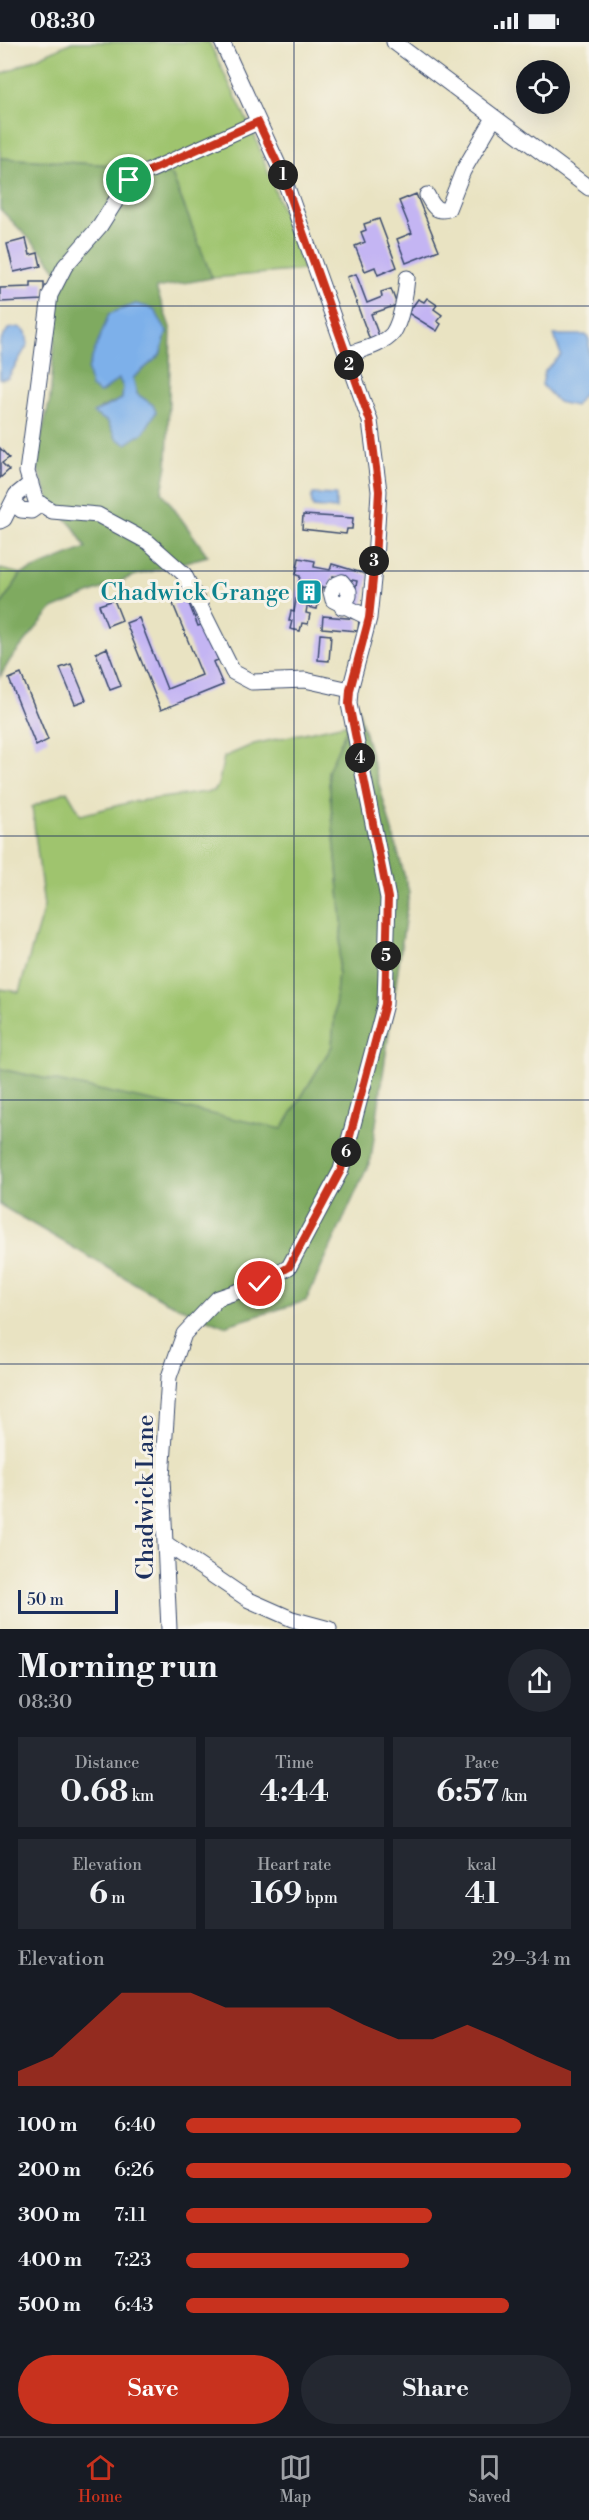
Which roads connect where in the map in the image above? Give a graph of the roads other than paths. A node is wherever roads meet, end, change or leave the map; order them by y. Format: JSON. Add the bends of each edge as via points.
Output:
{"nodes":[{"id":1,"x":222,"y":42,"type":"edge"},
{"id":2,"x":394,"y":42,"type":"edge"},
{"id":3,"x":494,"y":118,"type":"junction"},
{"id":4,"x":258,"y":122,"type":"junction"},
{"id":5,"x":589,"y":188,"type":"edge"},
{"id":6,"x":427,"y":195,"type":"dead end"},
{"id":7,"x":407,"y":278,"type":"dead end"},
{"id":8,"x":346,"y":356,"type":"junction"},
{"id":9,"x":31,"y":483,"type":"junction"},
{"id":10,"x":13,"y":502,"type":"junction"},
{"id":11,"x":41,"y":504,"type":"junction"},
{"id":12,"x":0,"y":521,"type":"edge"},
{"id":13,"x":342,"y":607,"type":"dead end"},
{"id":14,"x":369,"y":618,"type":"junction"},
{"id":15,"x":350,"y":690,"type":"junction"},
{"id":16,"x":165,"y":1543,"type":"junction"},
{"id":17,"x":169,"y":1629,"type":"edge"},
{"id":18,"x":329,"y":1629,"type":"edge"}],
"edges":[{"from":1,"to":4,"type":"street","name":"Chadwick Lane"},
{"from":2,"to":3,"type":"street"},
{"from":3,"to":5,"type":"street"},
{"from":3,"to":6,"type":"street","via":[[463,171],[448,209],[435,208]]},
{"from":4,"to":8,"type":"street","name":"Chadwick Lane","via":[[282,173]]},
{"from":4,"to":9,"type":"street","via":[[129,180],[100,226],[65,266],[50,295],[27,472]]},
{"from":7,"to":8,"type":"street","via":[[393,333]]},
{"from":8,"to":14,"type":"street","name":"Chadwick Lane","via":[[370,421],[379,491]]},
{"from":9,"to":10,"type":"street"},
{"from":9,"to":11,"type":"street","via":[[36,501]]},
{"from":10,"to":11,"type":"street","via":[[21,510],[31,511]]},
{"from":10,"to":12,"type":"street"},
{"from":11,"to":15,"type":"street","via":[[52,511],[98,515],[155,548],[184,574],[193,588],[232,672],[252,682],[305,680]]},
{"from":13,"to":14,"type":"street"},
{"from":14,"to":15,"type":"street","name":"Chadwick Lane"},
{"from":15,"to":16,"type":"street","name":"Chadwick Lane","via":[[349,704],[388,898],[385,1004],[341,1170],[289,1267],[260,1284],[218,1298],[184,1334],[169,1377],[162,1478]]},
{"from":16,"to":17,"type":"street","name":"Chadwick Lane"},
{"from":16,"to":18,"type":"street","via":[[249,1600],[292,1619]]}]}
